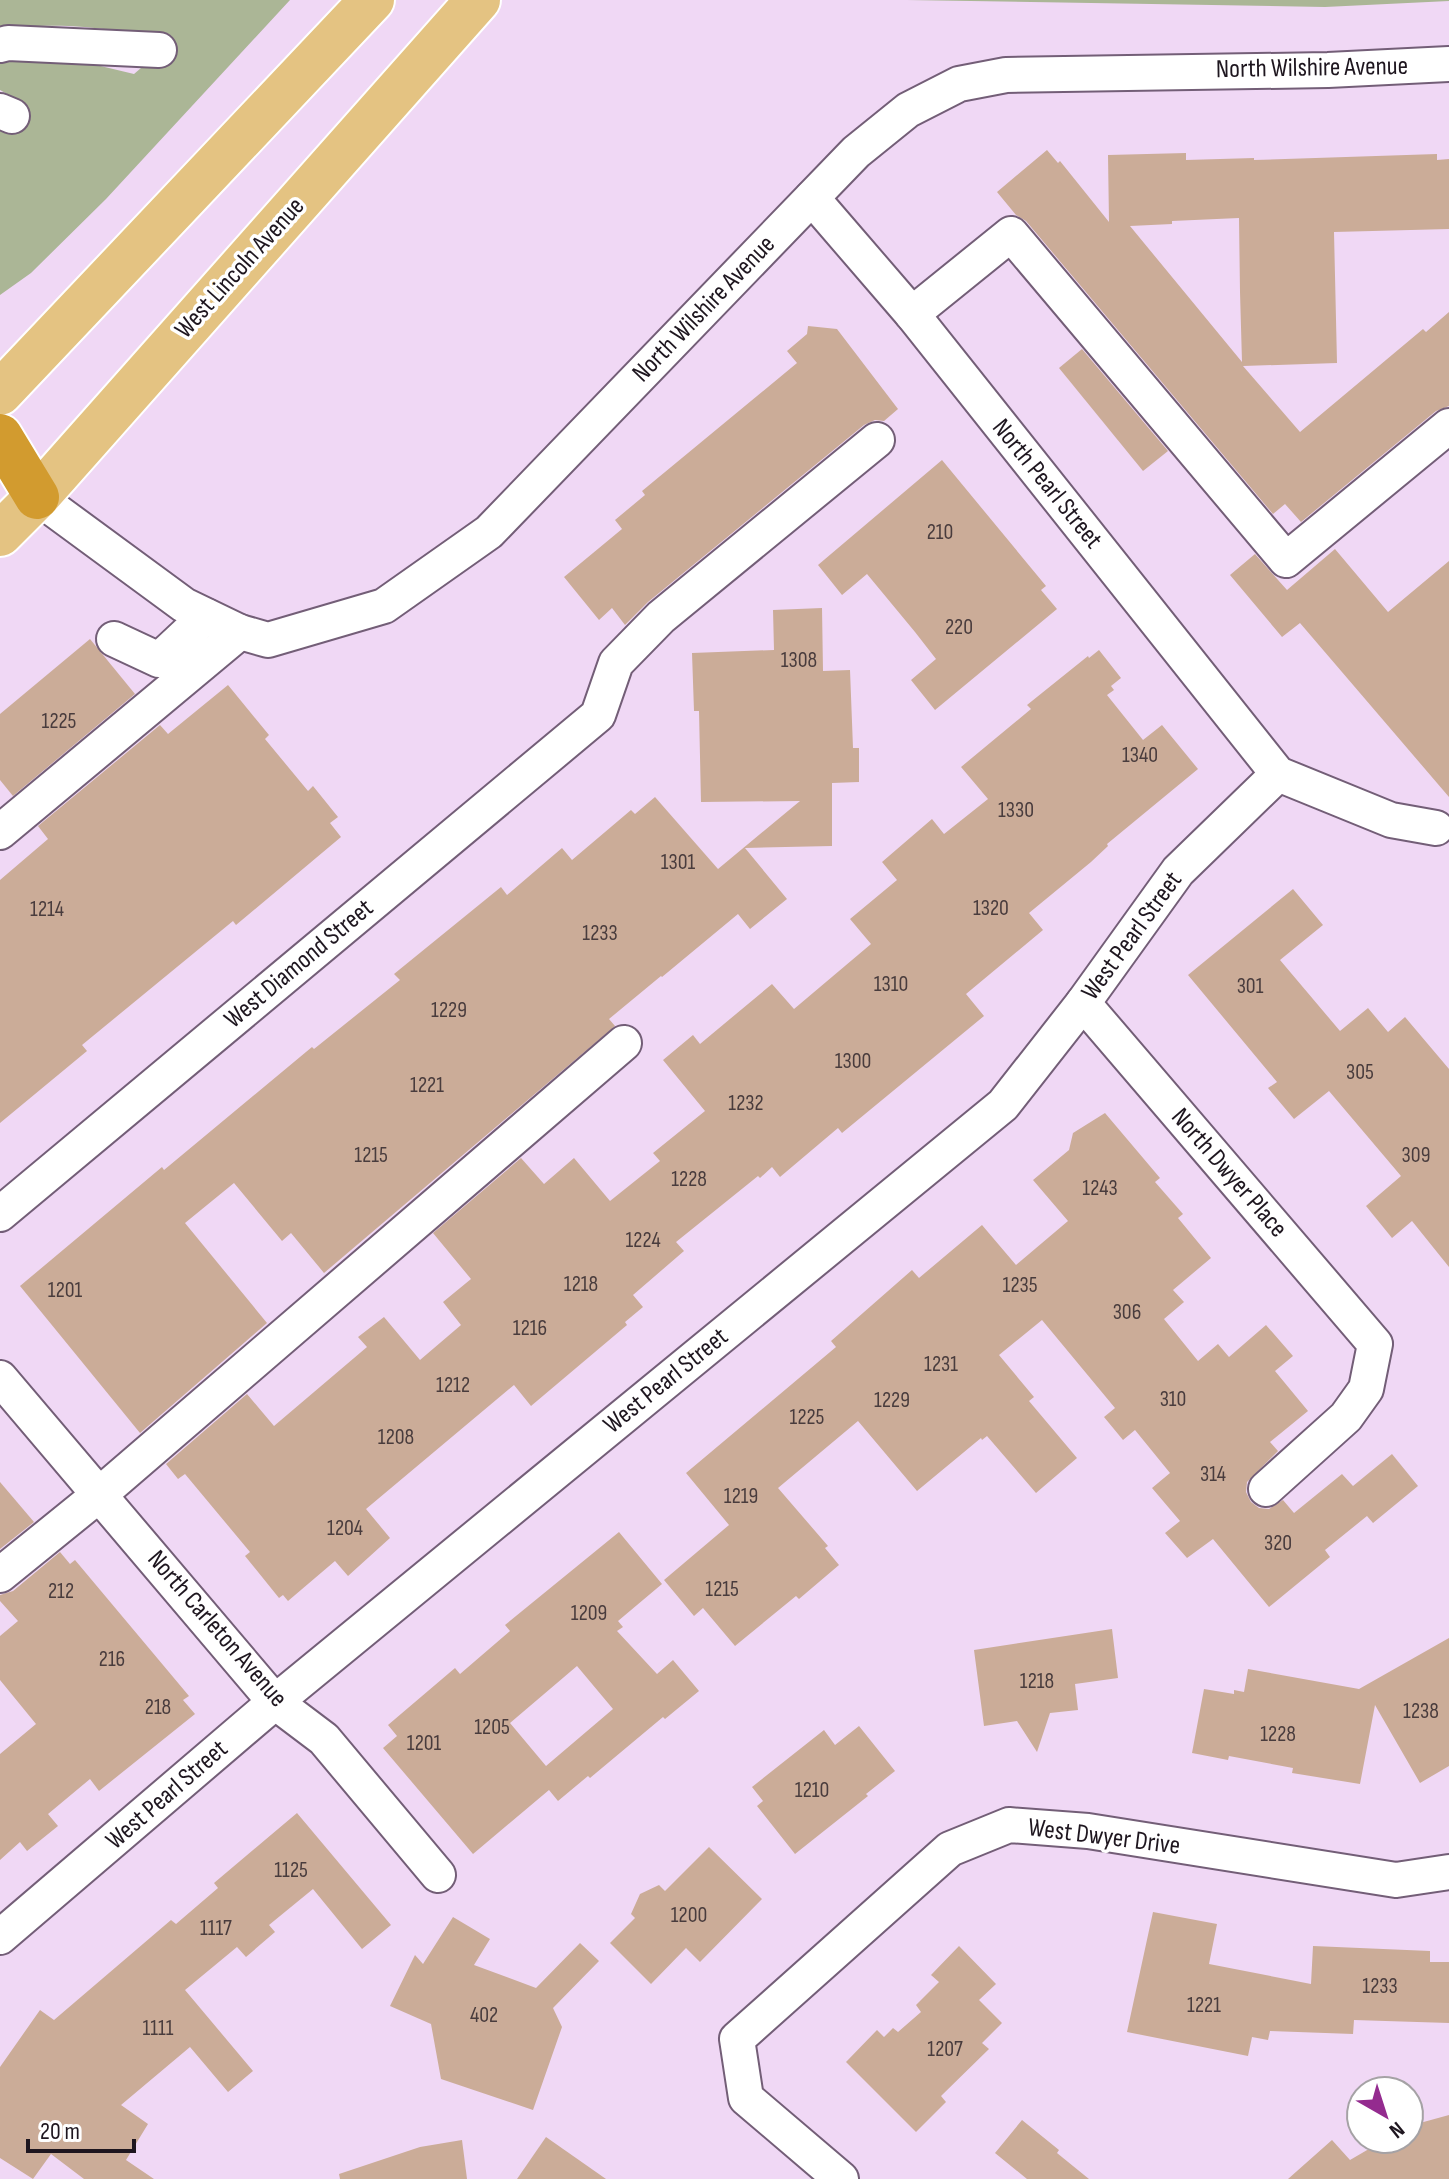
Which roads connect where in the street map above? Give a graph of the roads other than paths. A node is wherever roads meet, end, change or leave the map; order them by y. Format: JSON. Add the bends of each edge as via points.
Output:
{"nodes":[{"id":1,"x":371,"y":1,"type":"edge"},
{"id":2,"x":475,"y":3,"type":"edge"},
{"id":3,"x":0,"y":45,"type":"edge"},
{"id":4,"x":159,"y":50,"type":"dead end"},
{"id":5,"x":1449,"y":64,"type":"edge"},
{"id":6,"x":812,"y":198,"type":"junction"},
{"id":7,"x":912,"y":314,"type":"junction"},
{"id":8,"x":0,"y":393,"type":"edge"},
{"id":9,"x":1449,"y":426,"type":"edge"},
{"id":10,"x":0,"y":436,"type":"edge"},
{"id":11,"x":877,"y":440,"type":"dead end"},
{"id":12,"x":19,"y":491,"type":"edge"},
{"id":13,"x":0,"y":534,"type":"edge"},
{"id":14,"x":206,"y":616,"type":"junction"},
{"id":15,"x":240,"y":632,"type":"junction"},
{"id":16,"x":114,"y":639,"type":"dead end"},
{"id":17,"x":1278,"y":774,"type":"junction"},
{"id":18,"x":1436,"y":828,"type":"dead end"},
{"id":19,"x":0,"y":832,"type":"edge"},
{"id":20,"x":1083,"y":1003,"type":"junction"},
{"id":21,"x":624,"y":1043,"type":"dead end"},
{"id":22,"x":0,"y":1214,"type":"edge"},
{"id":23,"x":0,"y":1378,"type":"edge"},
{"id":24,"x":1266,"y":1489,"type":"dead end"},
{"id":25,"x":100,"y":1494,"type":"junction"},
{"id":26,"x":0,"y":1575,"type":"edge"},
{"id":27,"x":275,"y":1702,"type":"junction"},
{"id":28,"x":1449,"y":1872,"type":"edge"},
{"id":29,"x":438,"y":1875,"type":"dead end"},
{"id":30,"x":0,"y":1937,"type":"edge"},
{"id":31,"x":841,"y":2179,"type":"edge"}],
"edges":[{"from":1,"to":8,"type":"main road"},
{"from":2,"to":12,"type":"main road","name":"West Lincoln Avenue"},
{"from":3,"to":4,"type":"street"},
{"from":5,"to":6,"type":"street","name":"North Wilshire Avenue","via":[[1006,75],[959,84],[908,110],[856,152]]},
{"from":6,"to":7,"type":"street","name":"North Pearl Street"},
{"from":6,"to":15,"type":"street","name":"North Wilshire Avenue","via":[[489,532],[384,606],[268,640]]},
{"from":7,"to":9,"type":"street","via":[[1011,234],[1286,560]]},
{"from":7,"to":17,"type":"street","name":"North Pearl Street"},
{"from":10,"to":12,"type":"highway"},
{"from":11,"to":22,"type":"street","name":"West Diamond Street","via":[[661,617],[616,663],[598,715]]},
{"from":12,"to":13,"type":"main road","name":"West Lincoln Avenue"},
{"from":12,"to":14,"type":"street","name":"North Wilshire Avenue"},
{"from":14,"to":15,"type":"street","name":"North Wilshire Avenue"},
{"from":14,"to":16,"type":"street","via":[[159,660]]},
{"from":15,"to":19,"type":"street"},
{"from":17,"to":18,"type":"street","via":[[1391,820]]},
{"from":17,"to":20,"type":"street","name":"West Pearl Street","via":[[1178,871]]},
{"from":20,"to":24,"type":"street","name":"North Dwyer Place","via":[[1375,1344],[1366,1389],[1346,1417]]},
{"from":20,"to":27,"type":"street","name":"West Pearl Street","via":[[1003,1105]]},
{"from":21,"to":25,"type":"street"},
{"from":23,"to":25,"type":"street","name":"North Carleton Avenue"},
{"from":25,"to":26,"type":"street"},
{"from":25,"to":27,"type":"street","name":"North Carleton Avenue"},
{"from":27,"to":29,"type":"street","name":"North Carleton Avenue","via":[[324,1739]]},
{"from":27,"to":30,"type":"street","name":"West Pearl Street"},
{"from":28,"to":31,"type":"street","name":"West Dwyer Drive","via":[[1396,1880],[1088,1831],[1009,1825],[950,1849],[737,2039],[746,2098]]}]}
